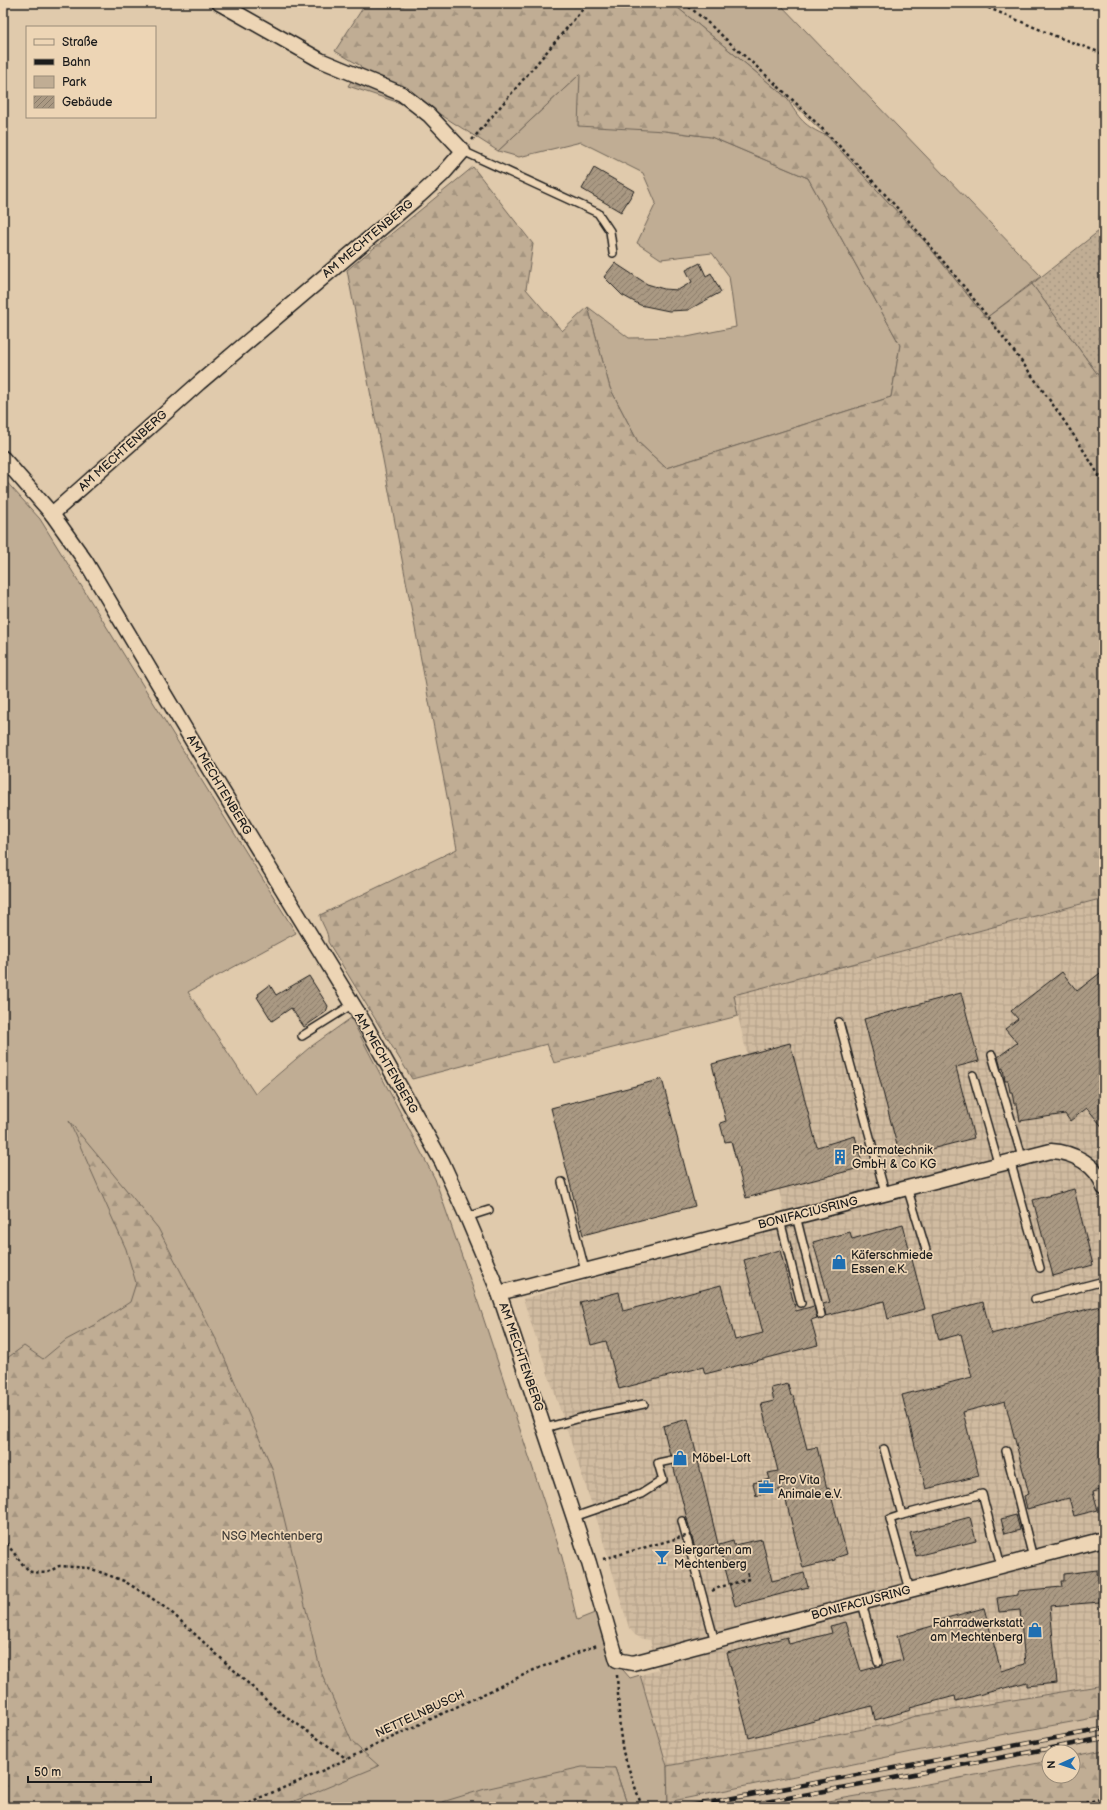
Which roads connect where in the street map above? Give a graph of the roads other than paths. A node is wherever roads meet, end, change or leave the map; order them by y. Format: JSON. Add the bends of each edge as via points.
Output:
{"nodes":[{"id":1,"x":219,"y":3,"type":"edge"},
{"id":2,"x":463,"y":151,"type":"junction"},
{"id":3,"x":613,"y":253,"type":"dead end"},
{"id":4,"x":3,"y":458,"type":"edge"},
{"id":5,"x":52,"y":514,"type":"junction"},
{"id":6,"x":353,"y":1004,"type":"junction"},
{"id":7,"x":840,"y":1022,"type":"dead end"},
{"id":8,"x":302,"y":1036,"type":"dead end"},
{"id":9,"x":992,"y":1055,"type":"dead end"},
{"id":10,"x":973,"y":1074,"type":"dead end"},
{"id":11,"x":1010,"y":1160,"type":"junction"},
{"id":12,"x":562,"y":1182,"type":"dead end"},
{"id":13,"x":908,"y":1187,"type":"junction"},
{"id":14,"x":1104,"y":1188,"type":"edge"},
{"id":15,"x":885,"y":1193,"type":"junction"},
{"id":16,"x":488,"y":1210,"type":"dead end"},
{"id":17,"x":796,"y":1216,"type":"junction"},
{"id":18,"x":468,"y":1217,"type":"junction"},
{"id":19,"x":780,"y":1220,"type":"junction"},
{"id":20,"x":926,"y":1250,"type":"dead end"},
{"id":21,"x":1040,"y":1268,"type":"dead end"},
{"id":22,"x":585,"y":1270,"type":"junction"},
{"id":23,"x":1104,"y":1282,"type":"edge"},
{"id":24,"x":499,"y":1293,"type":"junction"},
{"id":25,"x":1035,"y":1300,"type":"dead end"},
{"id":26,"x":801,"y":1303,"type":"dead end"},
{"id":27,"x":821,"y":1316,"type":"dead end"},
{"id":28,"x":644,"y":1404,"type":"dead end"},
{"id":29,"x":545,"y":1428,"type":"junction"},
{"id":30,"x":884,"y":1449,"type":"dead end"},
{"id":31,"x":1006,"y":1451,"type":"dead end"},
{"id":32,"x":672,"y":1460,"type":"dead end"},
{"id":33,"x":902,"y":1516,"type":"junction"},
{"id":34,"x":574,"y":1517,"type":"junction"},
{"id":35,"x":682,"y":1521,"type":"dead end"},
{"id":36,"x":1104,"y":1539,"type":"edge"},
{"id":37,"x":1033,"y":1558,"type":"junction"},
{"id":38,"x":1001,"y":1566,"type":"junction"},
{"id":39,"x":910,"y":1590,"type":"junction"},
{"id":40,"x":862,"y":1603,"type":"junction"},
{"id":41,"x":715,"y":1642,"type":"junction"},
{"id":42,"x":617,"y":1660,"type":"joint"},
{"id":43,"x":878,"y":1662,"type":"dead end"}],
"edges":[{"from":1,"to":2,"type":"street","via":[[320,60],[402,94],[429,115]]},
{"from":2,"to":3,"type":"lane","via":[[598,213],[610,232]]},
{"from":2,"to":5,"type":"street","name":"AM MECHTENBERG","via":[[420,196],[205,378]]},
{"from":4,"to":5,"type":"street","name":"AM MECHTENBERG"},
{"from":5,"to":6,"type":"street","name":"AM MECHTENBERG","via":[[86,562]]},
{"from":6,"to":8,"type":"lane"},
{"from":6,"to":18,"type":"street","name":"AM MECHTENBERG","via":[[442,1162]]},
{"from":7,"to":15,"type":"lane"},
{"from":9,"to":11,"type":"lane"},
{"from":10,"to":11,"type":"lane"},
{"from":11,"to":13,"type":"street","name":"BONIFACIUSRING"},
{"from":11,"to":14,"type":"street","name":"BONIFACIUSRING","via":[[1060,1151],[1075,1156],[1090,1166]]},
{"from":11,"to":21,"type":"lane"},
{"from":12,"to":22,"type":"lane"},
{"from":13,"to":15,"type":"street","name":"BONIFACIUSRING"},
{"from":13,"to":20,"type":"lane"},
{"from":15,"to":17,"type":"street","name":"BONIFACIUSRING"},
{"from":16,"to":18,"type":"lane"},
{"from":17,"to":19,"type":"street","name":"BONIFACIUSRING"},
{"from":17,"to":27,"type":"lane"},
{"from":18,"to":24,"type":"street","name":"AM MECHTENBERG"},
{"from":19,"to":22,"type":"street","name":"BONIFACIUSRING"},
{"from":19,"to":26,"type":"lane"},
{"from":22,"to":24,"type":"street","name":"BONIFACIUSRING"},
{"from":23,"to":25,"type":"lane"},
{"from":24,"to":29,"type":"street","name":"AM MECHTENBERG"},
{"from":28,"to":29,"type":"lane"},
{"from":29,"to":34,"type":"street","name":"AM MECHTENBERG"},
{"from":30,"to":33,"type":"lane"},
{"from":31,"to":37,"type":"lane"},
{"from":32,"to":34,"type":"lane","via":[[658,1463],[663,1480],[640,1494]]},
{"from":33,"to":38,"type":"lane","via":[[982,1494]]},
{"from":33,"to":39,"type":"lane","via":[[890,1519]]},
{"from":34,"to":42,"type":"street","name":"AM MECHTENBERG"},
{"from":35,"to":41,"type":"lane"},
{"from":36,"to":37,"type":"street","name":"BONIFACIUSRING"},
{"from":37,"to":38,"type":"street","name":"BONIFACIUSRING"},
{"from":38,"to":39,"type":"street","name":"BONIFACIUSRING"},
{"from":39,"to":40,"type":"street","name":"BONIFACIUSRING"},
{"from":40,"to":41,"type":"street","name":"BONIFACIUSRING"},
{"from":40,"to":43,"type":"lane"},
{"from":41,"to":42,"type":"street","name":"BONIFACIUSRING","via":[[633,1663]]}]}
